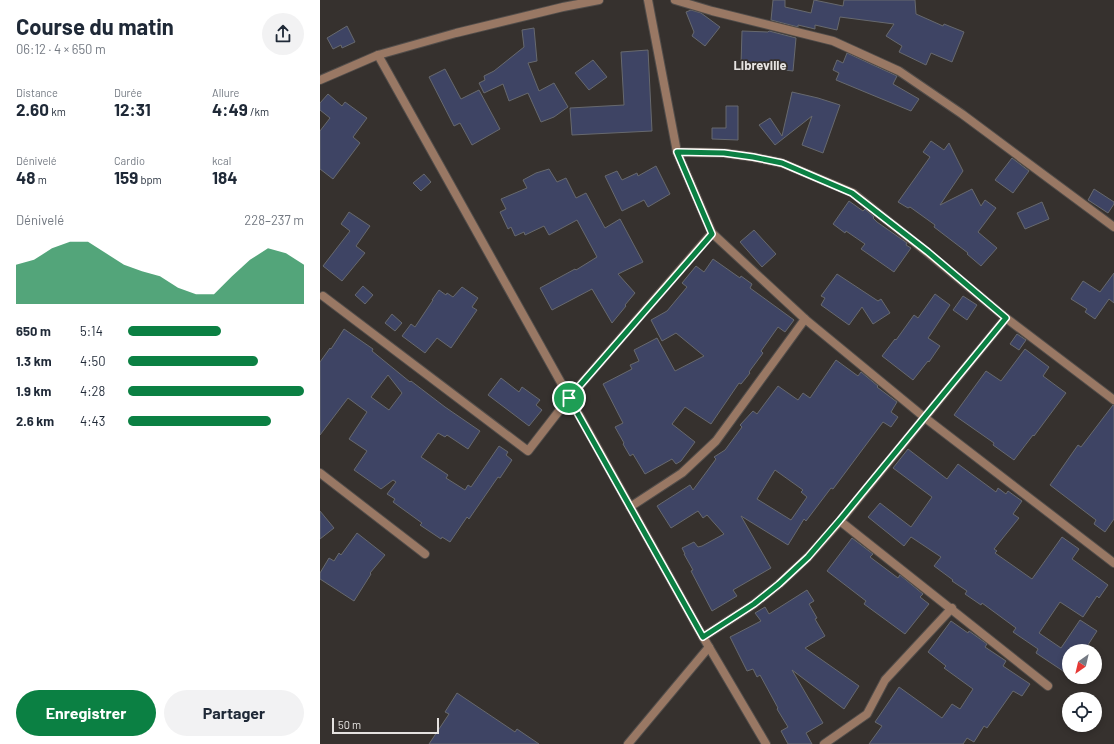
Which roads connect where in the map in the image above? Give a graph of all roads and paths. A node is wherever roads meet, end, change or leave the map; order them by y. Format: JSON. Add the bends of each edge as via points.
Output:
{"nodes":[{"id":1,"x":599,"y":0,"type":"edge"},
{"id":2,"x":648,"y":0,"type":"edge"},
{"id":3,"x":675,"y":0,"type":"edge"},
{"id":4,"x":378,"y":55,"type":"junction"},
{"id":5,"x":320,"y":80,"type":"edge"},
{"id":6,"x":677,"y":152,"type":"junction"},
{"id":7,"x":1114,"y":227,"type":"edge"},
{"id":8,"x":712,"y":234,"type":"junction"},
{"id":9,"x":323,"y":296,"type":"dead end"},
{"id":10,"x":1006,"y":318,"type":"junction"},
{"id":11,"x":805,"y":319,"type":"junction"},
{"id":12,"x":569,"y":398,"type":"junction"},
{"id":13,"x":1114,"y":400,"type":"edge"},
{"id":14,"x":924,"y":417,"type":"junction"},
{"id":15,"x":320,"y":473,"type":"edge"},
{"id":16,"x":630,"y":507,"type":"junction"},
{"id":17,"x":840,"y":520,"type":"junction"},
{"id":18,"x":425,"y":554,"type":"dead end"},
{"id":19,"x":1114,"y":563,"type":"edge"},
{"id":20,"x":952,"y":608,"type":"junction"},
{"id":21,"x":703,"y":637,"type":"junction"},
{"id":22,"x":709,"y":647,"type":"junction"},
{"id":23,"x":1048,"y":686,"type":"dead end"},
{"id":24,"x":628,"y":744,"type":"edge"},
{"id":25,"x":766,"y":744,"type":"edge"},
{"id":26,"x":824,"y":744,"type":"edge"}],
"edges":[{"from":1,"to":4,"type":"street","via":[[464,31]]},
{"from":2,"to":6,"type":"street"},
{"from":3,"to":7,"type":"street","via":[[833,41],[899,71],[962,114]]},
{"from":4,"to":5,"type":"street"},
{"from":4,"to":12,"type":"street"},
{"from":6,"to":8,"type":"street"},
{"from":6,"to":10,"type":"street","via":[[724,153],[782,163],[852,193],[928,252]]},
{"from":8,"to":11,"type":"street"},
{"from":8,"to":12,"type":"street"},
{"from":9,"to":12,"type":"street","via":[[528,451]]},
{"from":10,"to":13,"type":"street"},
{"from":10,"to":14,"type":"street"},
{"from":11,"to":14,"type":"street"},
{"from":11,"to":16,"type":"street","via":[[716,442],[682,473]]},
{"from":12,"to":16,"type":"street"},
{"from":14,"to":17,"type":"street"},
{"from":14,"to":19,"type":"street"},
{"from":15,"to":18,"type":"street"},
{"from":16,"to":21,"type":"street"},
{"from":17,"to":20,"type":"street"},
{"from":17,"to":21,"type":"street","via":[[808,557],[779,584],[754,604]]},
{"from":20,"to":23,"type":"street"},
{"from":20,"to":26,"type":"street","via":[[884,680],[867,714]]},
{"from":21,"to":22,"type":"street"},
{"from":22,"to":24,"type":"street"},
{"from":22,"to":25,"type":"street"}]}
